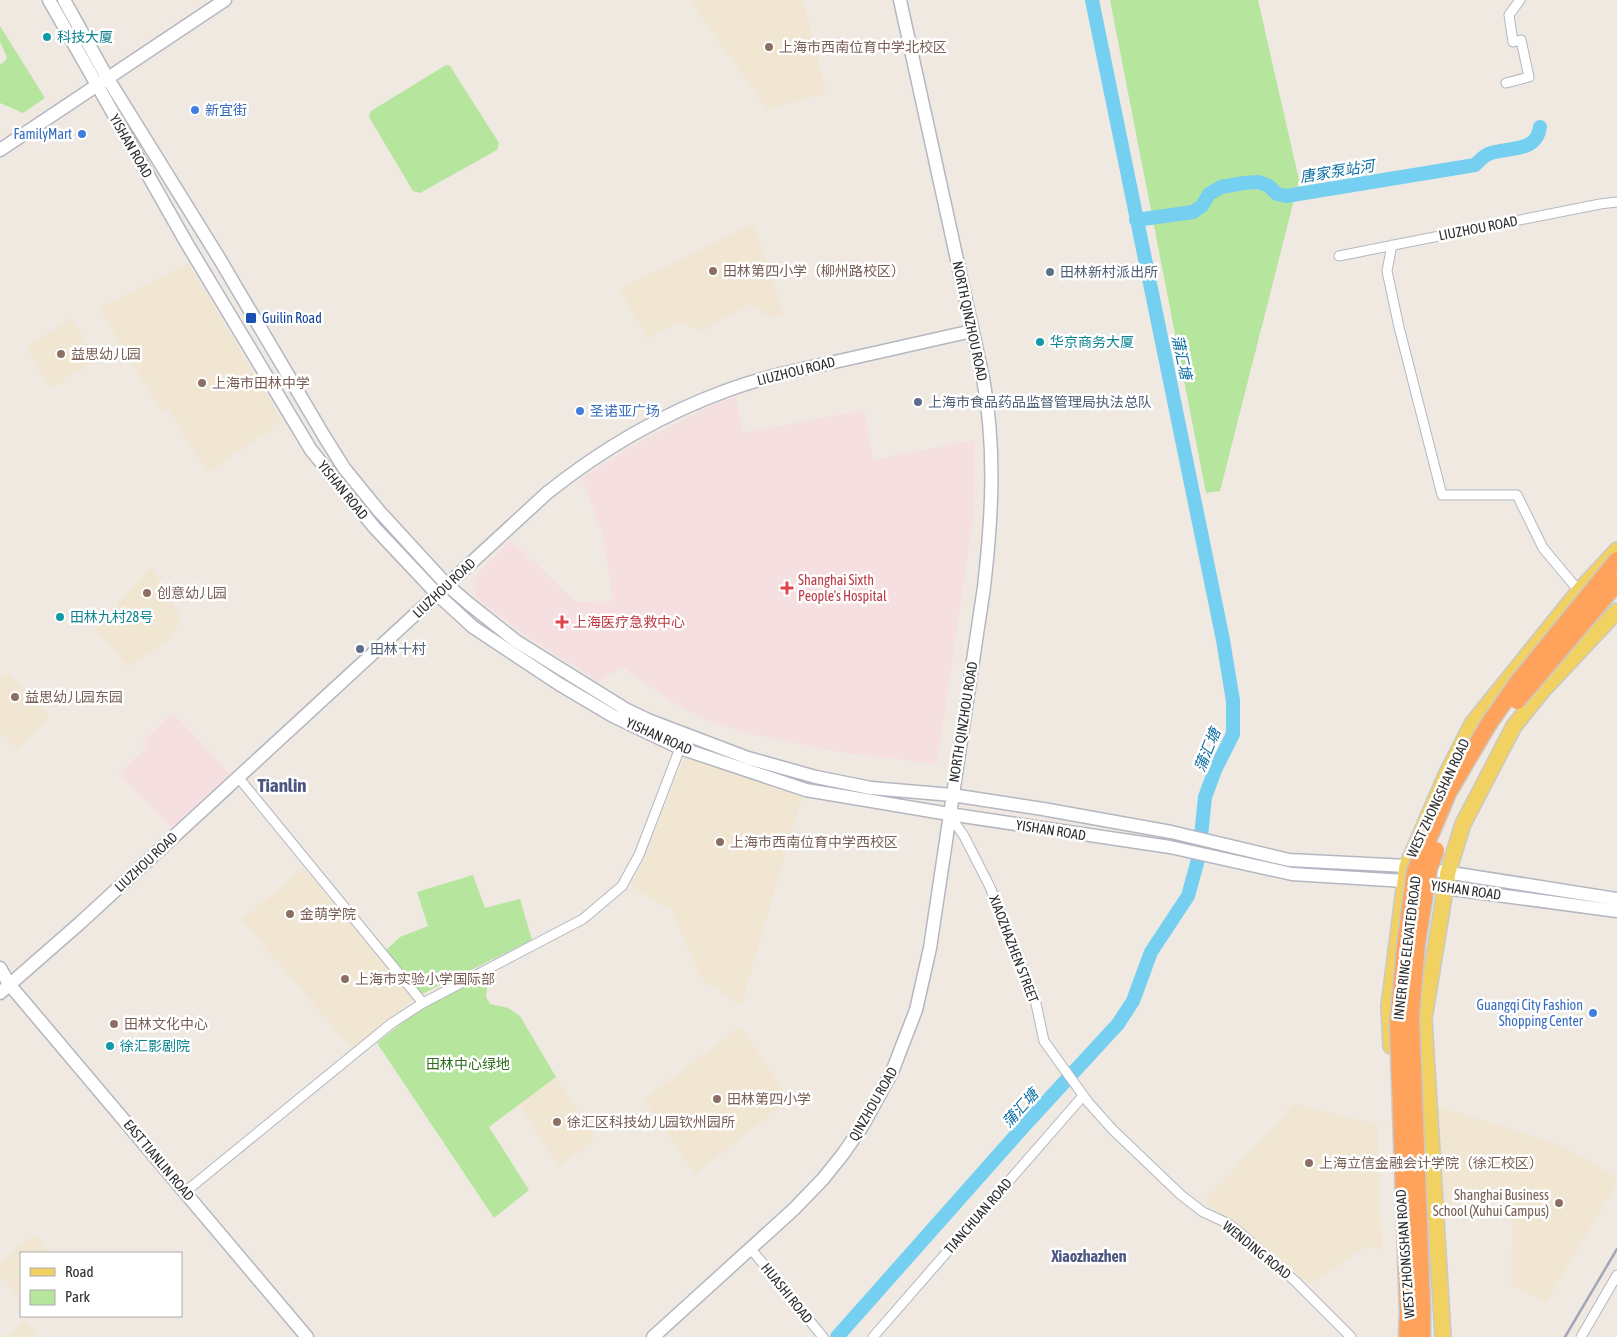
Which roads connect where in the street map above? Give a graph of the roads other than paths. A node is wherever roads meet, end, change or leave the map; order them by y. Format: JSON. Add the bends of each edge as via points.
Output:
{"nodes":[{"id":1,"x":49,"y":0,"type":"edge"},
{"id":2,"x":64,"y":0,"type":"edge"},
{"id":3,"x":225,"y":0,"type":"edge"},
{"id":4,"x":900,"y":0,"type":"edge"},
{"id":5,"x":1520,"y":0,"type":"edge"},
{"id":6,"x":102,"y":83,"type":"junction"},
{"id":7,"x":1506,"y":83,"type":"dead end"},
{"id":8,"x":0,"y":150,"type":"edge"},
{"id":9,"x":1617,"y":202,"type":"edge"},
{"id":10,"x":1392,"y":245,"type":"junction"},
{"id":11,"x":1339,"y":256,"type":"dead end"},
{"id":12,"x":972,"y":331,"type":"junction"},
{"id":13,"x":1617,"y":550,"type":"edge"},
{"id":14,"x":1617,"y":560,"type":"edge"},
{"id":15,"x":1617,"y":583,"type":"edge"},
{"id":16,"x":446,"y":584,"type":"junction"},
{"id":17,"x":1579,"y":592,"type":"junction"},
{"id":18,"x":436,"y":594,"type":"junction"},
{"id":19,"x":1617,"y":611,"type":"edge"},
{"id":20,"x":680,"y":748,"type":"junction"},
{"id":21,"x":238,"y":777,"type":"junction"},
{"id":22,"x":952,"y":795,"type":"junction"},
{"id":23,"x":949,"y":814,"type":"junction"},
{"id":24,"x":1448,"y":872,"type":"junction"},
{"id":25,"x":1406,"y":874,"type":"junction"},
{"id":26,"x":1445,"y":888,"type":"junction"},
{"id":27,"x":1617,"y":899,"type":"edge"},
{"id":28,"x":1617,"y":911,"type":"edge"},
{"id":29,"x":0,"y":968,"type":"edge"},
{"id":30,"x":5,"y":988,"type":"edge"},
{"id":31,"x":423,"y":1003,"type":"junction"},
{"id":32,"x":1074,"y":1084,"type":"joint"},
{"id":33,"x":1083,"y":1096,"type":"junction"},
{"id":34,"x":186,"y":1192,"type":"junction"},
{"id":35,"x":751,"y":1249,"type":"junction"},
{"id":36,"x":1617,"y":1275,"type":"edge"},
{"id":37,"x":821,"y":1334,"type":"edge"},
{"id":38,"x":307,"y":1337,"type":"edge"},
{"id":39,"x":653,"y":1337,"type":"edge"},
{"id":40,"x":873,"y":1337,"type":"edge"},
{"id":41,"x":1351,"y":1337,"type":"edge"},
{"id":42,"x":1409,"y":1337,"type":"edge"},
{"id":43,"x":1422,"y":1337,"type":"edge"},
{"id":44,"x":1443,"y":1337,"type":"edge"},
{"id":45,"x":1581,"y":1337,"type":"edge"}],
"edges":[{"from":1,"to":6,"type":"main road","name":"YISHAN ROAD"},
{"from":2,"to":6,"type":"main road","name":"YISHAN ROAD"},
{"from":3,"to":6,"type":"main road"},
{"from":4,"to":12,"type":"main road","name":"NORTH QINZHOU ROAD"},
{"from":5,"to":7,"type":"street","via":[[1509,15],[1513,42],[1521,40],[1529,77]]},
{"from":6,"to":8,"type":"main road"},
{"from":6,"to":16,"type":"main road","name":"YISHAN ROAD","via":[[219,258],[344,468],[379,512]]},
{"from":6,"to":18,"type":"main road","name":"YISHAN ROAD","via":[[186,242],[311,450],[374,527]]},
{"from":9,"to":10,"type":"street","name":"LIUZHOU ROAD"},
{"from":10,"to":11,"type":"street","name":"LIUZHOU ROAD"},
{"from":10,"to":17,"type":"street","via":[[1387,270],[1442,495],[1517,495],[1544,548]]},
{"from":12,"to":16,"type":"main road","name":"LIUZHOU ROAD","via":[[771,377],[722,392],[668,416],[607,448],[570,474]]},
{"from":12,"to":22,"type":"main road","name":"NORTH QINZHOU ROAD","via":[[988,407],[992,499],[984,587]]},
{"from":13,"to":17,"type":"main road","name":"WEST ZHONGSHAN ROAD"},
{"from":14,"to":42,"type":"highway","name":"INNER RING ELEVATED ROAD","bridge":true,"via":[[1517,683],[1488,725],[1448,793],[1415,871],[1398,1025]]},
{"from":15,"to":43,"type":"highway","name":"INNER RING ELEVATED ROAD","bridge":true,"via":[[1523,693],[1498,729],[1459,795],[1429,868],[1411,1014]]},
{"from":16,"to":18,"type":"main road","name":"LIUZHOU ROAD"},
{"from":16,"to":22,"type":"main road","name":"YISHAN ROAD","via":[[516,641],[648,720],[748,758],[806,775],[871,788]]},
{"from":17,"to":25,"type":"main road","name":"WEST ZHONGSHAN ROAD","via":[[1472,724],[1446,775]]},
{"from":18,"to":20,"type":"main road","name":"YISHAN ROAD","via":[[473,627],[559,684],[613,716]]},
{"from":18,"to":21,"type":"main road","name":"LIUZHOU ROAD"},
{"from":19,"to":24,"type":"main road","via":[[1514,726],[1462,824]]},
{"from":20,"to":23,"type":"main road","name":"YISHAN ROAD","via":[[806,790]]},
{"from":20,"to":31,"type":"street","via":[[639,855],[622,886],[583,919]]},
{"from":21,"to":30,"type":"main road","name":"LIUZHOU ROAD"},
{"from":21,"to":31,"type":"street"},
{"from":22,"to":23,"type":"main road","name":"QINZHOU ROAD"},
{"from":22,"to":25,"type":"main road","name":"YISHAN ROAD","via":[[1172,832],[1289,860]]},
{"from":23,"to":25,"type":"main road","name":"YISHAN ROAD","via":[[1170,847],[1292,874]]},
{"from":23,"to":32,"type":"street","name":"XIAOZHAZHEN STREET","via":[[989,885],[1022,962],[1035,999],[1044,1042]]},
{"from":23,"to":35,"type":"main road","name":"QINZHOU ROAD","via":[[924,978],[916,1010],[892,1072],[843,1154]]},
{"from":24,"to":25,"type":"main road","name":"YISHAN ROAD"},
{"from":24,"to":26,"type":"main road"},
{"from":24,"to":27,"type":"main road","name":"YISHAN ROAD"},
{"from":25,"to":26,"type":"main road","name":"YISHAN ROAD"},
{"from":25,"to":42,"type":"main road","name":"WEST ZHONGSHAN ROAD","via":[[1388,1006]]},
{"from":26,"to":28,"type":"main road","name":"YISHAN ROAD"},
{"from":26,"to":44,"type":"main road","via":[[1424,1019]]},
{"from":29,"to":30,"type":"main road","name":"EAST TIANLIN ROAD"},
{"from":30,"to":34,"type":"main road","name":"EAST TIANLIN ROAD"},
{"from":31,"to":34,"type":"street","via":[[392,1023]]},
{"from":32,"to":33,"type":"street","name":"WENDING ROAD"},
{"from":33,"to":40,"type":"street","name":"TIANCHUAN ROAD"},
{"from":33,"to":41,"type":"street","name":"WENDING ROAD","via":[[1112,1129],[1181,1194],[1203,1212],[1239,1232],[1295,1281]]},
{"from":34,"to":38,"type":"main road","name":"EAST TIANLIN ROAD"},
{"from":35,"to":37,"type":"street","name":"HUASHI ROAD"},
{"from":35,"to":39,"type":"main road","name":"QINZHOU ROAD"},
{"from":36,"to":45,"type":"street"}]}
